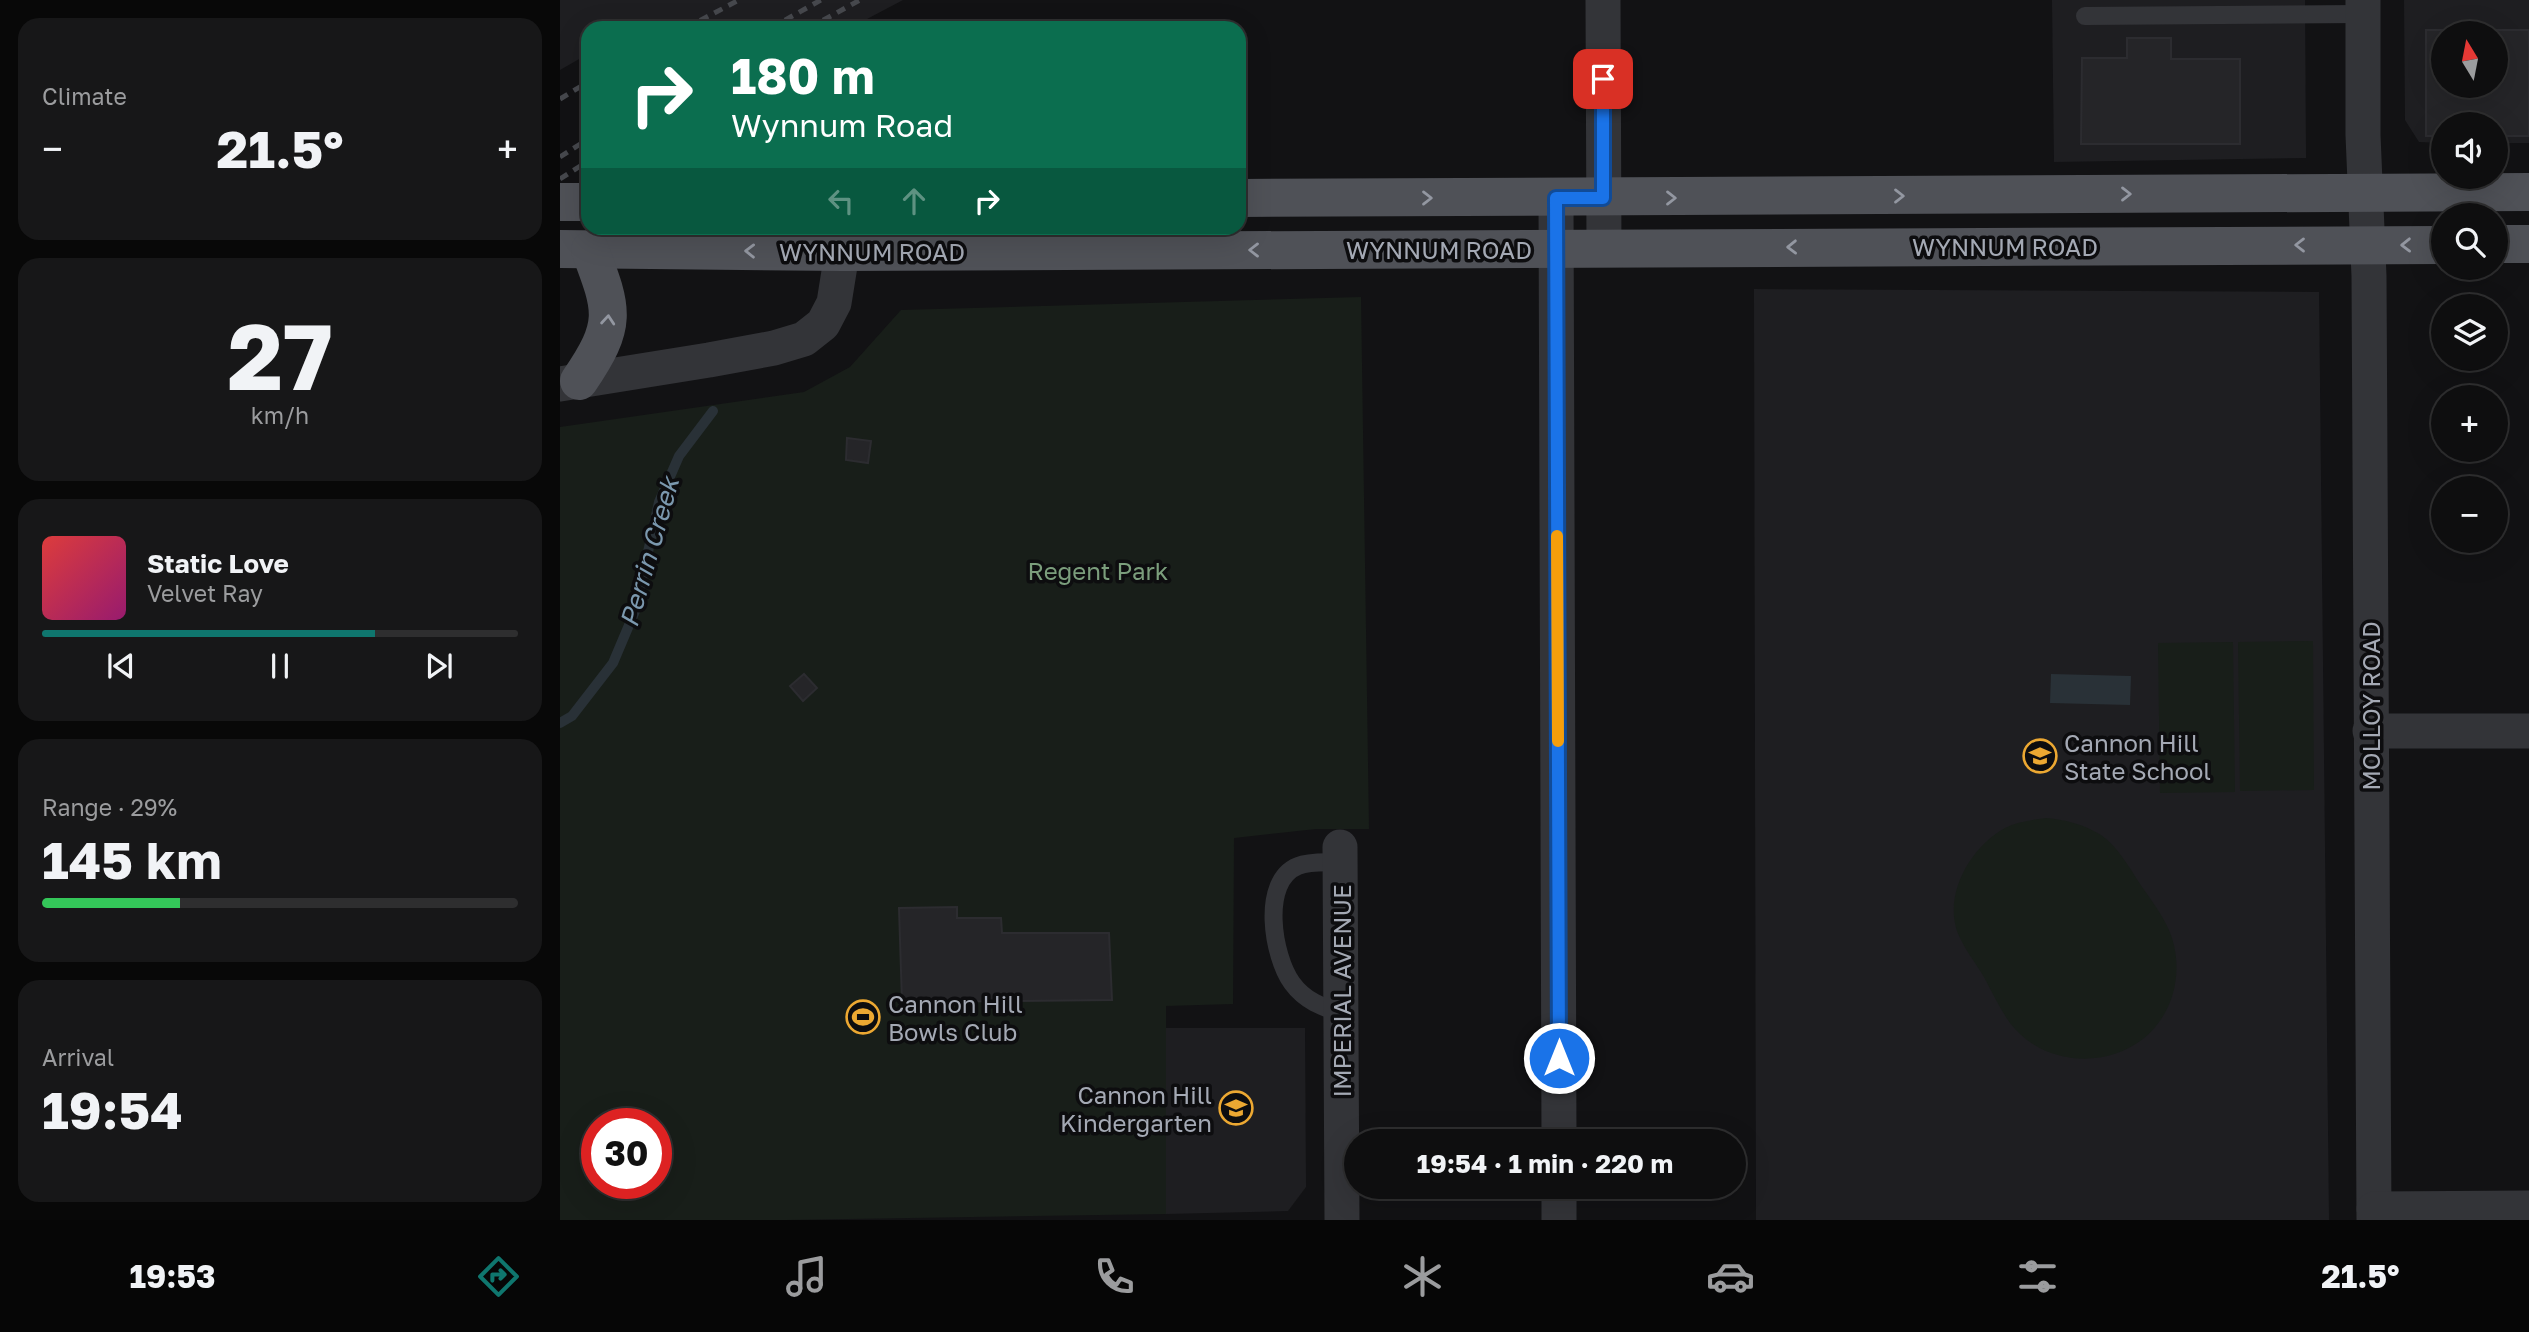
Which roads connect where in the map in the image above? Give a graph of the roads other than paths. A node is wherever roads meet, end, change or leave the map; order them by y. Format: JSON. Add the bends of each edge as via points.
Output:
{"nodes":[{"id":1,"x":1603,"y":0,"type":"edge"},
{"id":2,"x":2363,"y":7,"type":"edge"},
{"id":3,"x":2085,"y":16,"type":"dead end"},
{"id":4,"x":2365,"y":192,"type":"junction"},
{"id":5,"x":2529,"y":192,"type":"edge"},
{"id":6,"x":1246,"y":198,"type":"edge"},
{"id":7,"x":1556,"y":198,"type":"junction"},
{"id":8,"x":1603,"y":198,"type":"junction"},
{"id":9,"x":560,"y":202,"type":"edge"},
{"id":10,"x":581,"y":202,"type":"edge"},
{"id":11,"x":844,"y":240,"type":"edge"},
{"id":12,"x":2508,"y":244,"type":"edge"},
{"id":13,"x":2529,"y":244,"type":"edge"},
{"id":14,"x":2431,"y":245,"type":"edge"},
{"id":15,"x":2369,"y":246,"type":"junction"},
{"id":16,"x":575,"y":249,"type":"edge"},
{"id":17,"x":1556,"y":249,"type":"junction"},
{"id":18,"x":1604,"y":249,"type":"junction"},
{"id":19,"x":570,"y":382,"type":"edge"},
{"id":20,"x":2529,"y":731,"type":"edge"},
{"id":21,"x":2370,"y":732,"type":"junction"},
{"id":22,"x":1340,"y":855,"type":"joint"},
{"id":23,"x":1342,"y":1013,"type":"junction"},
{"id":24,"x":1559,"y":1129,"type":"edge"},
{"id":25,"x":1559,"y":1199,"type":"edge"},
{"id":26,"x":2529,"y":1208,"type":"edge"},
{"id":27,"x":2374,"y":1214,"type":"edge"},
{"id":28,"x":1342,"y":1220,"type":"edge"},
{"id":29,"x":1559,"y":1220,"type":"edge"}],
"edges":[{"from":1,"to":8,"type":"street"},
{"from":2,"to":3,"type":"lane"},
{"from":2,"to":4,"type":"street","name":"MOLLOY ROAD"},
{"from":4,"to":5,"type":"main road","name":"WYNNUM ROAD"},
{"from":8,"to":4,"type":"main road","name":"WYNNUM ROAD","one_way":true},
{"from":4,"to":15,"type":"street","name":"MOLLOY ROAD"},
{"from":6,"to":7,"type":"main road","name":"WYNNUM ROAD","one_way":true},
{"from":7,"to":8,"type":"main road","name":"WYNNUM ROAD"},
{"from":7,"to":17,"type":"street"},
{"from":8,"to":18,"type":"street"},
{"from":9,"to":10,"type":"main road"},
{"from":11,"to":16,"type":"main road","name":"WYNNUM ROAD","one_way":true},
{"from":17,"to":11,"type":"main road","name":"WYNNUM ROAD","one_way":true},
{"from":11,"to":19,"type":"street","via":[[829,315],[804,340]]},
{"from":12,"to":13,"type":"main road"},
{"from":14,"to":15,"type":"main road","name":"WYNNUM ROAD","one_way":true},
{"from":15,"to":18,"type":"main road","name":"WYNNUM ROAD","one_way":true},
{"from":15,"to":21,"type":"street","name":"MOLLOY ROAD"},
{"from":19,"to":16,"type":"main road","one_way":true,"via":[[599,352],[610,312],[606,293]]},
{"from":17,"to":18,"type":"main road","name":"WYNNUM ROAD"},
{"from":17,"to":24,"type":"street"},
{"from":20,"to":21,"type":"street"},
{"from":21,"to":27,"type":"street","name":"MOLLOY ROAD"},
{"from":22,"to":23,"type":"street","name":"IMPERIAL AVENUE"},
{"from":22,"to":23,"type":"lane","via":[[1297,866],[1284,876],[1275,893],[1273,918],[1283,967],[1292,984],[1313,1004]]},
{"from":23,"to":28,"type":"street","name":"IMPERIAL AVENUE"},
{"from":25,"to":29,"type":"street"},
{"from":26,"to":27,"type":"street"}]}
